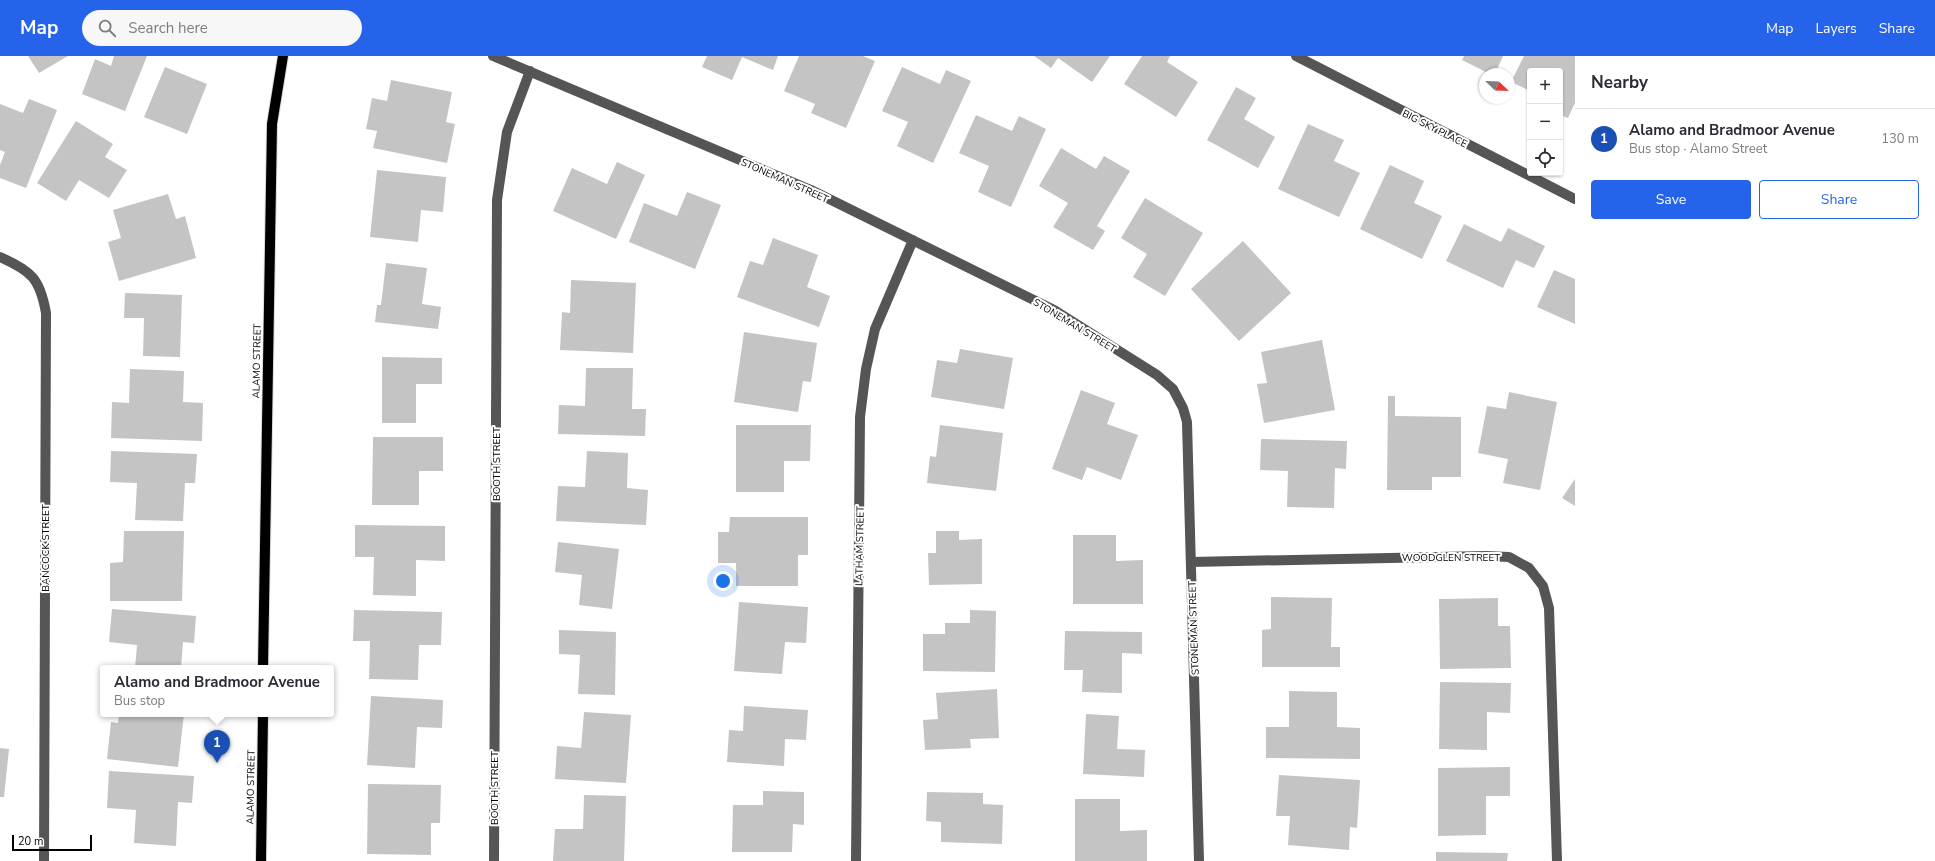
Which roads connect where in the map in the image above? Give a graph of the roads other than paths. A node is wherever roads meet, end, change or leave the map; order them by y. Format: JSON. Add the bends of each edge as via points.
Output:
{"nodes":[{"id":1,"x":283,"y":56,"type":"edge"},
{"id":2,"x":493,"y":56,"type":"edge"},
{"id":3,"x":1296,"y":56,"type":"edge"},
{"id":4,"x":530,"y":71,"type":"junction"},
{"id":5,"x":1575,"y":199,"type":"edge"},
{"id":6,"x":912,"y":240,"type":"junction"},
{"id":7,"x":0,"y":257,"type":"edge"},
{"id":8,"x":1191,"y":562,"type":"junction"},
{"id":9,"x":263,"y":665,"type":"edge"},
{"id":10,"x":263,"y":717,"type":"edge"},
{"id":11,"x":44,"y":861,"type":"edge"},
{"id":12,"x":261,"y":861,"type":"edge"},
{"id":13,"x":494,"y":861,"type":"edge"},
{"id":14,"x":856,"y":861,"type":"edge"},
{"id":15,"x":1199,"y":861,"type":"edge"},
{"id":16,"x":1557,"y":861,"type":"edge"}],
"edges":[{"from":1,"to":9,"type":"main road","name":"ALAMO STREET","via":[[272,124]]},
{"from":2,"to":4,"type":"street","name":"STONEMAN STREET"},
{"from":3,"to":5,"type":"street","name":"BIG SKY PLACE"},
{"from":4,"to":6,"type":"street","name":"STONEMAN STREET","via":[[810,190]]},
{"from":4,"to":13,"type":"street","name":"BOOTH STREET","via":[[507,132],[497,200]]},
{"from":6,"to":8,"type":"street","name":"STONEMAN STREET","via":[[1054,310],[1157,375],[1173,389],[1184,408],[1187,422]]},
{"from":6,"to":14,"type":"street","name":"LATHAM STREET","via":[[875,329],[866,369],[860,417]]},
{"from":7,"to":11,"type":"street","name":"BANCOCK STREET","via":[[30,273],[42,292],[46,313]]},
{"from":8,"to":15,"type":"street","name":"STONEMAN STREET"},
{"from":8,"to":16,"type":"street","name":"WOODGLEN STREET","via":[[1486,556],[1509,557],[1530,568],[1543,586],[1548,608]]},
{"from":10,"to":12,"type":"main road","name":"ALAMO STREET"}]}
